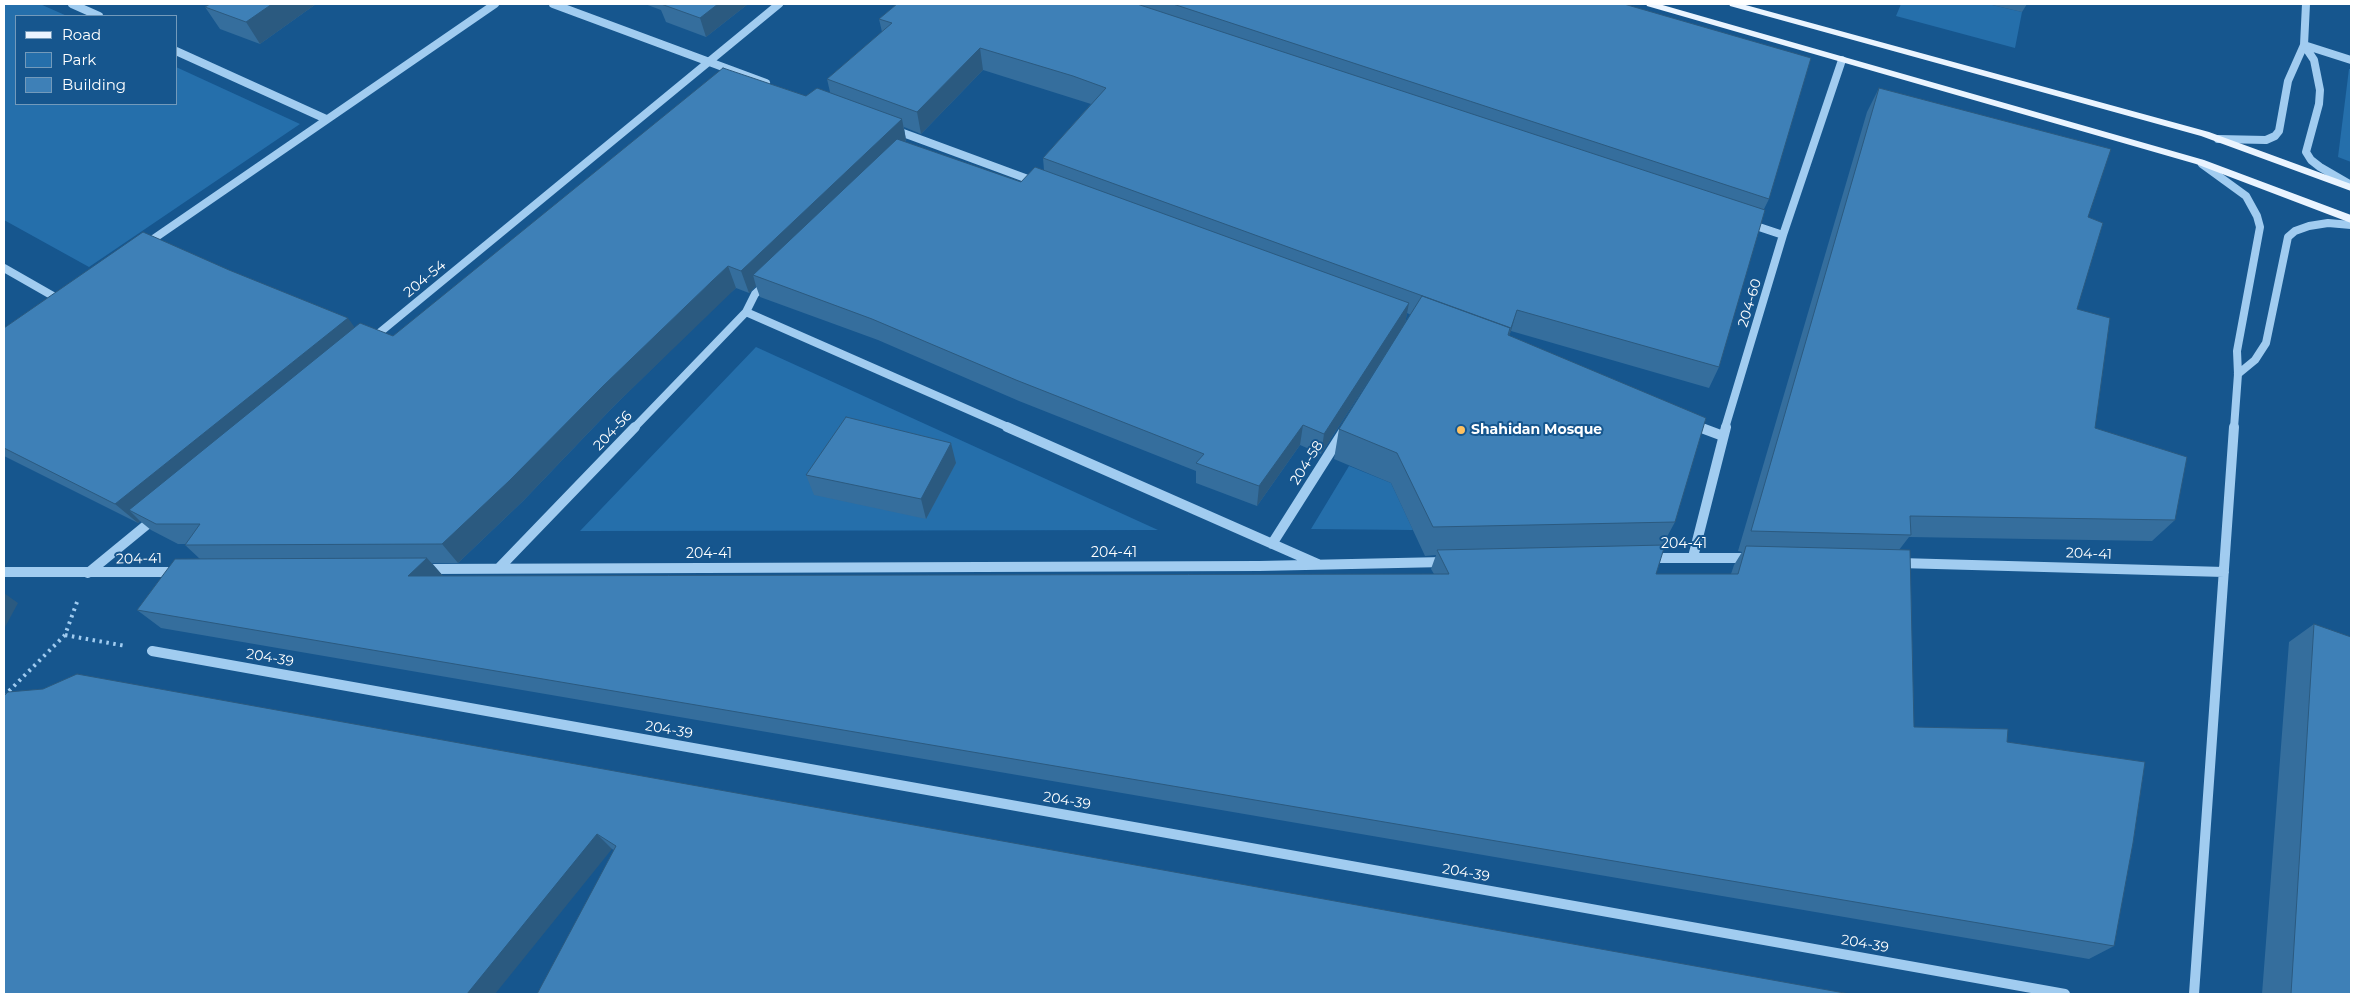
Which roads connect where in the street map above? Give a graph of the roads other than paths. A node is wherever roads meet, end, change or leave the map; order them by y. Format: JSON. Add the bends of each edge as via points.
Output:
{"nodes":[{"id":1,"x":72,"y":4,"type":"edge"},
{"id":2,"x":495,"y":4,"type":"edge"},
{"id":3,"x":553,"y":4,"type":"edge"},
{"id":4,"x":779,"y":4,"type":"edge"},
{"id":5,"x":1650,"y":4,"type":"edge"},
{"id":6,"x":1733,"y":4,"type":"edge"},
{"id":7,"x":2306,"y":4,"type":"edge"},
{"id":8,"x":97,"y":15,"type":"edge"},
{"id":9,"x":2304,"y":45,"type":"junction"},
{"id":10,"x":178,"y":52,"type":"edge"},
{"id":11,"x":1842,"y":60,"type":"junction"},
{"id":12,"x":2351,"y":60,"type":"edge"},
{"id":13,"x":708,"y":62,"type":"junction"},
{"id":14,"x":772,"y":85,"type":"edge"},
{"id":15,"x":326,"y":119,"type":"junction"},
{"id":16,"x":890,"y":128,"type":"edge"},
{"id":17,"x":917,"y":138,"type":"junction"},
{"id":18,"x":2218,"y":139,"type":"junction"},
{"id":19,"x":910,"y":145,"type":"edge"},
{"id":20,"x":2200,"y":162,"type":"junction"},
{"id":21,"x":1048,"y":186,"type":"edge"},
{"id":22,"x":2351,"y":186,"type":"edge"},
{"id":23,"x":2351,"y":219,"type":"edge"},
{"id":24,"x":1745,"y":222,"type":"edge"},
{"id":25,"x":2351,"y":225,"type":"edge"},
{"id":26,"x":1783,"y":235,"type":"junction"},
{"id":27,"x":142,"y":246,"type":"edge"},
{"id":28,"x":4,"y":268,"type":"edge"},
{"id":29,"x":776,"y":274,"type":"edge"},
{"id":30,"x":70,"y":296,"type":"edge"},
{"id":31,"x":62,"y":302,"type":"junction"},
{"id":32,"x":55,"y":307,"type":"edge"},
{"id":33,"x":746,"y":312,"type":"junction"},
{"id":34,"x":364,"y":346,"type":"edge"},
{"id":35,"x":2238,"y":374,"type":"junction"},
{"id":36,"x":1686,"y":423,"type":"edge"},
{"id":37,"x":1346,"y":428,"type":"edge"},
{"id":38,"x":1723,"y":436,"type":"junction"},
{"id":39,"x":164,"y":510,"type":"edge"},
{"id":40,"x":1272,"y":544,"type":"junction"},
{"id":41,"x":1693,"y":557,"type":"junction"},
{"id":42,"x":1644,"y":558,"type":"edge"},
{"id":43,"x":1762,"y":559,"type":"edge"},
{"id":44,"x":1458,"y":562,"type":"edge"},
{"id":45,"x":1891,"y":562,"type":"edge"},
{"id":46,"x":1320,"y":565,"type":"junction"},
{"id":47,"x":499,"y":568,"type":"junction"},
{"id":48,"x":411,"y":569,"type":"edge"},
{"id":49,"x":4,"y":572,"type":"edge"},
{"id":50,"x":186,"y":572,"type":"edge"},
{"id":51,"x":2224,"y":572,"type":"junction"},
{"id":52,"x":88,"y":573,"type":"junction"},
{"id":53,"x":152,"y":651,"type":"road end"},
{"id":54,"x":2065,"y":994,"type":"edge"},
{"id":55,"x":2194,"y":994,"type":"edge"}],
"edges":[{"from":1,"to":8,"type":"street"},
{"from":2,"to":15,"type":"street"},
{"from":3,"to":13,"type":"street"},
{"from":4,"to":13,"type":"street","name":"204-54"},
{"from":5,"to":11,"type":"main road"},
{"from":6,"to":18,"type":"main road"},
{"from":7,"to":9,"type":"street"},
{"from":9,"to":12,"type":"street"},
{"from":9,"to":18,"type":"street","via":[[2292,68],[2280,129],[2275,136],[2253,140]]},
{"from":9,"to":22,"type":"street","via":[[2314,60],[2320,90],[2306,152],[2320,167]]},
{"from":10,"to":15,"type":"street"},
{"from":11,"to":20,"type":"main road"},
{"from":11,"to":26,"type":"street","name":"204-60"},
{"from":13,"to":14,"type":"street"},
{"from":13,"to":34,"type":"street","name":"204-54"},
{"from":15,"to":27,"type":"street"},
{"from":16,"to":17,"type":"street"},
{"from":17,"to":19,"type":"street"},
{"from":17,"to":21,"type":"street"},
{"from":18,"to":22,"type":"main road"},
{"from":20,"to":23,"type":"main road"},
{"from":20,"to":35,"type":"street","via":[[2246,196],[2260,227],[2240,330]]},
{"from":24,"to":26,"type":"street"},
{"from":25,"to":35,"type":"street","via":[[2328,223],[2309,226],[2288,236],[2266,344],[2255,360]]},
{"from":26,"to":38,"type":"street","name":"204-60"},
{"from":28,"to":31,"type":"street"},
{"from":29,"to":33,"type":"street","name":"204-56","via":[[755,294]]},
{"from":30,"to":31,"type":"street"},
{"from":31,"to":32,"type":"street"},
{"from":33,"to":40,"type":"street"},
{"from":33,"to":47,"type":"street","name":"204-56"},
{"from":35,"to":51,"type":"street"},
{"from":36,"to":38,"type":"street"},
{"from":37,"to":40,"type":"street","name":"204-58"},
{"from":38,"to":41,"type":"street","name":"204-60"},
{"from":39,"to":52,"type":"street"},
{"from":40,"to":46,"type":"street"},
{"from":41,"to":42,"type":"street","name":"204-41"},
{"from":41,"to":43,"type":"street","name":"204-41"},
{"from":44,"to":46,"type":"street","name":"204-41"},
{"from":45,"to":51,"type":"street","name":"204-41"},
{"from":46,"to":47,"type":"street","name":"204-41"},
{"from":47,"to":48,"type":"street","name":"204-41"},
{"from":49,"to":52,"type":"street","name":"204-41"},
{"from":50,"to":52,"type":"street","name":"204-41"},
{"from":51,"to":55,"type":"street"},
{"from":53,"to":54,"type":"street","name":"204-39"}]}
